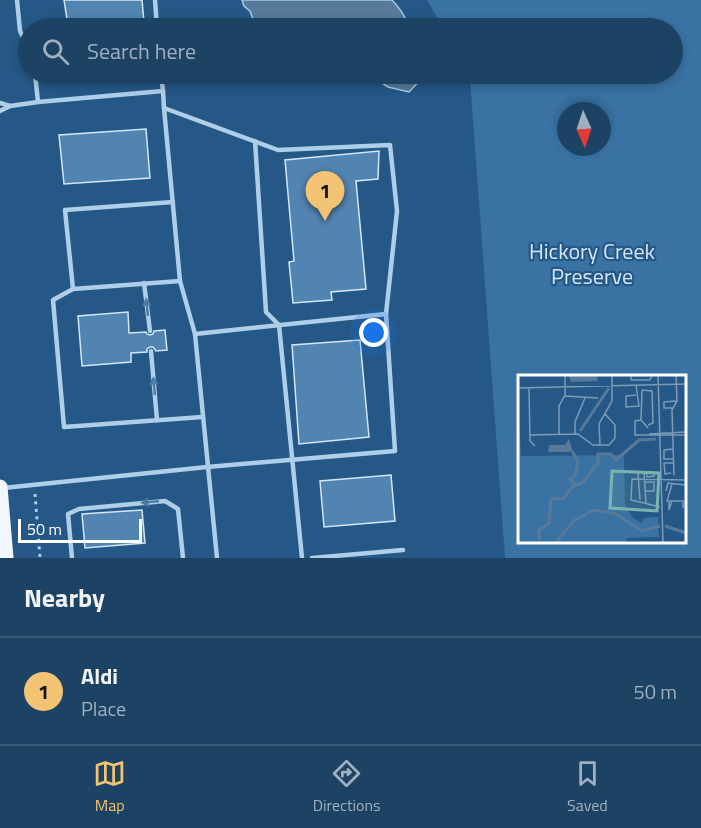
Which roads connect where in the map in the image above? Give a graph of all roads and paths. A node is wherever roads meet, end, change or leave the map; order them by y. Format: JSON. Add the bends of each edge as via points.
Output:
{"nodes":[{"id":1,"x":18,"y":0,"type":"edge"},
{"id":2,"x":155,"y":0,"type":"edge"},
{"id":3,"x":19,"y":18,"type":"edge"},
{"id":4,"x":156,"y":18,"type":"edge"},
{"id":5,"x":36,"y":84,"type":"edge"},
{"id":6,"x":162,"y":84,"type":"edge"},
{"id":7,"x":163,"y":91,"type":"junction"},
{"id":8,"x":38,"y":102,"type":"junction"},
{"id":9,"x":0,"y":103,"type":"edge"},
{"id":10,"x":10,"y":106,"type":"junction"},
{"id":11,"x":164,"y":108,"type":"junction"},
{"id":12,"x":0,"y":111,"type":"edge"},
{"id":13,"x":255,"y":141,"type":"junction"},
{"id":14,"x":173,"y":202,"type":"junction"},
{"id":15,"x":180,"y":281,"type":"junction"},
{"id":16,"x":144,"y":283,"type":"junction"},
{"id":17,"x":73,"y":289,"type":"junction"},
{"id":18,"x":386,"y":314,"type":"junction"},
{"id":19,"x":279,"y":325,"type":"junction"},
{"id":20,"x":150,"y":331,"type":"dead end"},
{"id":21,"x":195,"y":334,"type":"junction"},
{"id":22,"x":151,"y":351,"type":"dead end"},
{"id":23,"x":202,"y":417,"type":"junction"},
{"id":24,"x":157,"y":420,"type":"junction"},
{"id":25,"x":293,"y":460,"type":"junction"},
{"id":26,"x":207,"y":467,"type":"junction"},
{"id":27,"x":34,"y":485,"type":"junction"},
{"id":28,"x":0,"y":488,"type":"edge"},
{"id":29,"x":403,"y":550,"type":"dead end"},
{"id":30,"x":6,"y":558,"type":"edge"},
{"id":31,"x":40,"y":558,"type":"edge"},
{"id":32,"x":72,"y":558,"type":"edge"},
{"id":33,"x":183,"y":558,"type":"edge"},
{"id":34,"x":217,"y":558,"type":"edge"},
{"id":35,"x":302,"y":558,"type":"edge"},
{"id":36,"x":312,"y":558,"type":"edge"}],
"edges":[{"from":1,"to":3,"type":"lane"},
{"from":2,"to":4,"type":"lane"},
{"from":5,"to":8,"type":"lane"},
{"from":6,"to":7,"type":"lane"},
{"from":7,"to":8,"type":"lane"},
{"from":7,"to":11,"type":"lane"},
{"from":8,"to":10,"type":"lane"},
{"from":9,"to":10,"type":"lane"},
{"from":10,"to":12,"type":"lane"},
{"from":11,"to":13,"type":"lane"},
{"from":11,"to":14,"type":"lane"},
{"from":13,"to":18,"type":"lane","via":[[278,150],[390,145],[397,211]]},
{"from":13,"to":19,"type":"lane","via":[[266,312]]},
{"from":14,"to":15,"type":"lane"},
{"from":14,"to":17,"type":"lane","via":[[65,210]]},
{"from":15,"to":16,"type":"lane"},
{"from":15,"to":21,"type":"lane"},
{"from":16,"to":17,"type":"lane"},
{"from":20,"to":16,"type":"lane","one_way":true},
{"from":17,"to":24,"type":"lane","via":[[53,300],[64,427]]},
{"from":18,"to":19,"type":"lane"},
{"from":18,"to":25,"type":"lane","via":[[395,451]]},
{"from":19,"to":21,"type":"lane"},
{"from":19,"to":25,"type":"lane"},
{"from":21,"to":23,"type":"lane"},
{"from":24,"to":22,"type":"lane","one_way":true},
{"from":23,"to":24,"type":"lane"},
{"from":23,"to":26,"type":"lane"},
{"from":25,"to":26,"type":"lane"},
{"from":25,"to":35,"type":"lane"},
{"from":26,"to":27,"type":"lane"},
{"from":26,"to":34,"type":"lane"},
{"from":27,"to":28,"type":"lane"},
{"from":27,"to":31,"type":"path"},
{"from":28,"to":30,"type":"main road"},
{"from":29,"to":36,"type":"lane"},
{"from":33,"to":32,"type":"lane","one_way":true,"via":[[178,509],[165,501],[79,508],[68,514]]}]}
